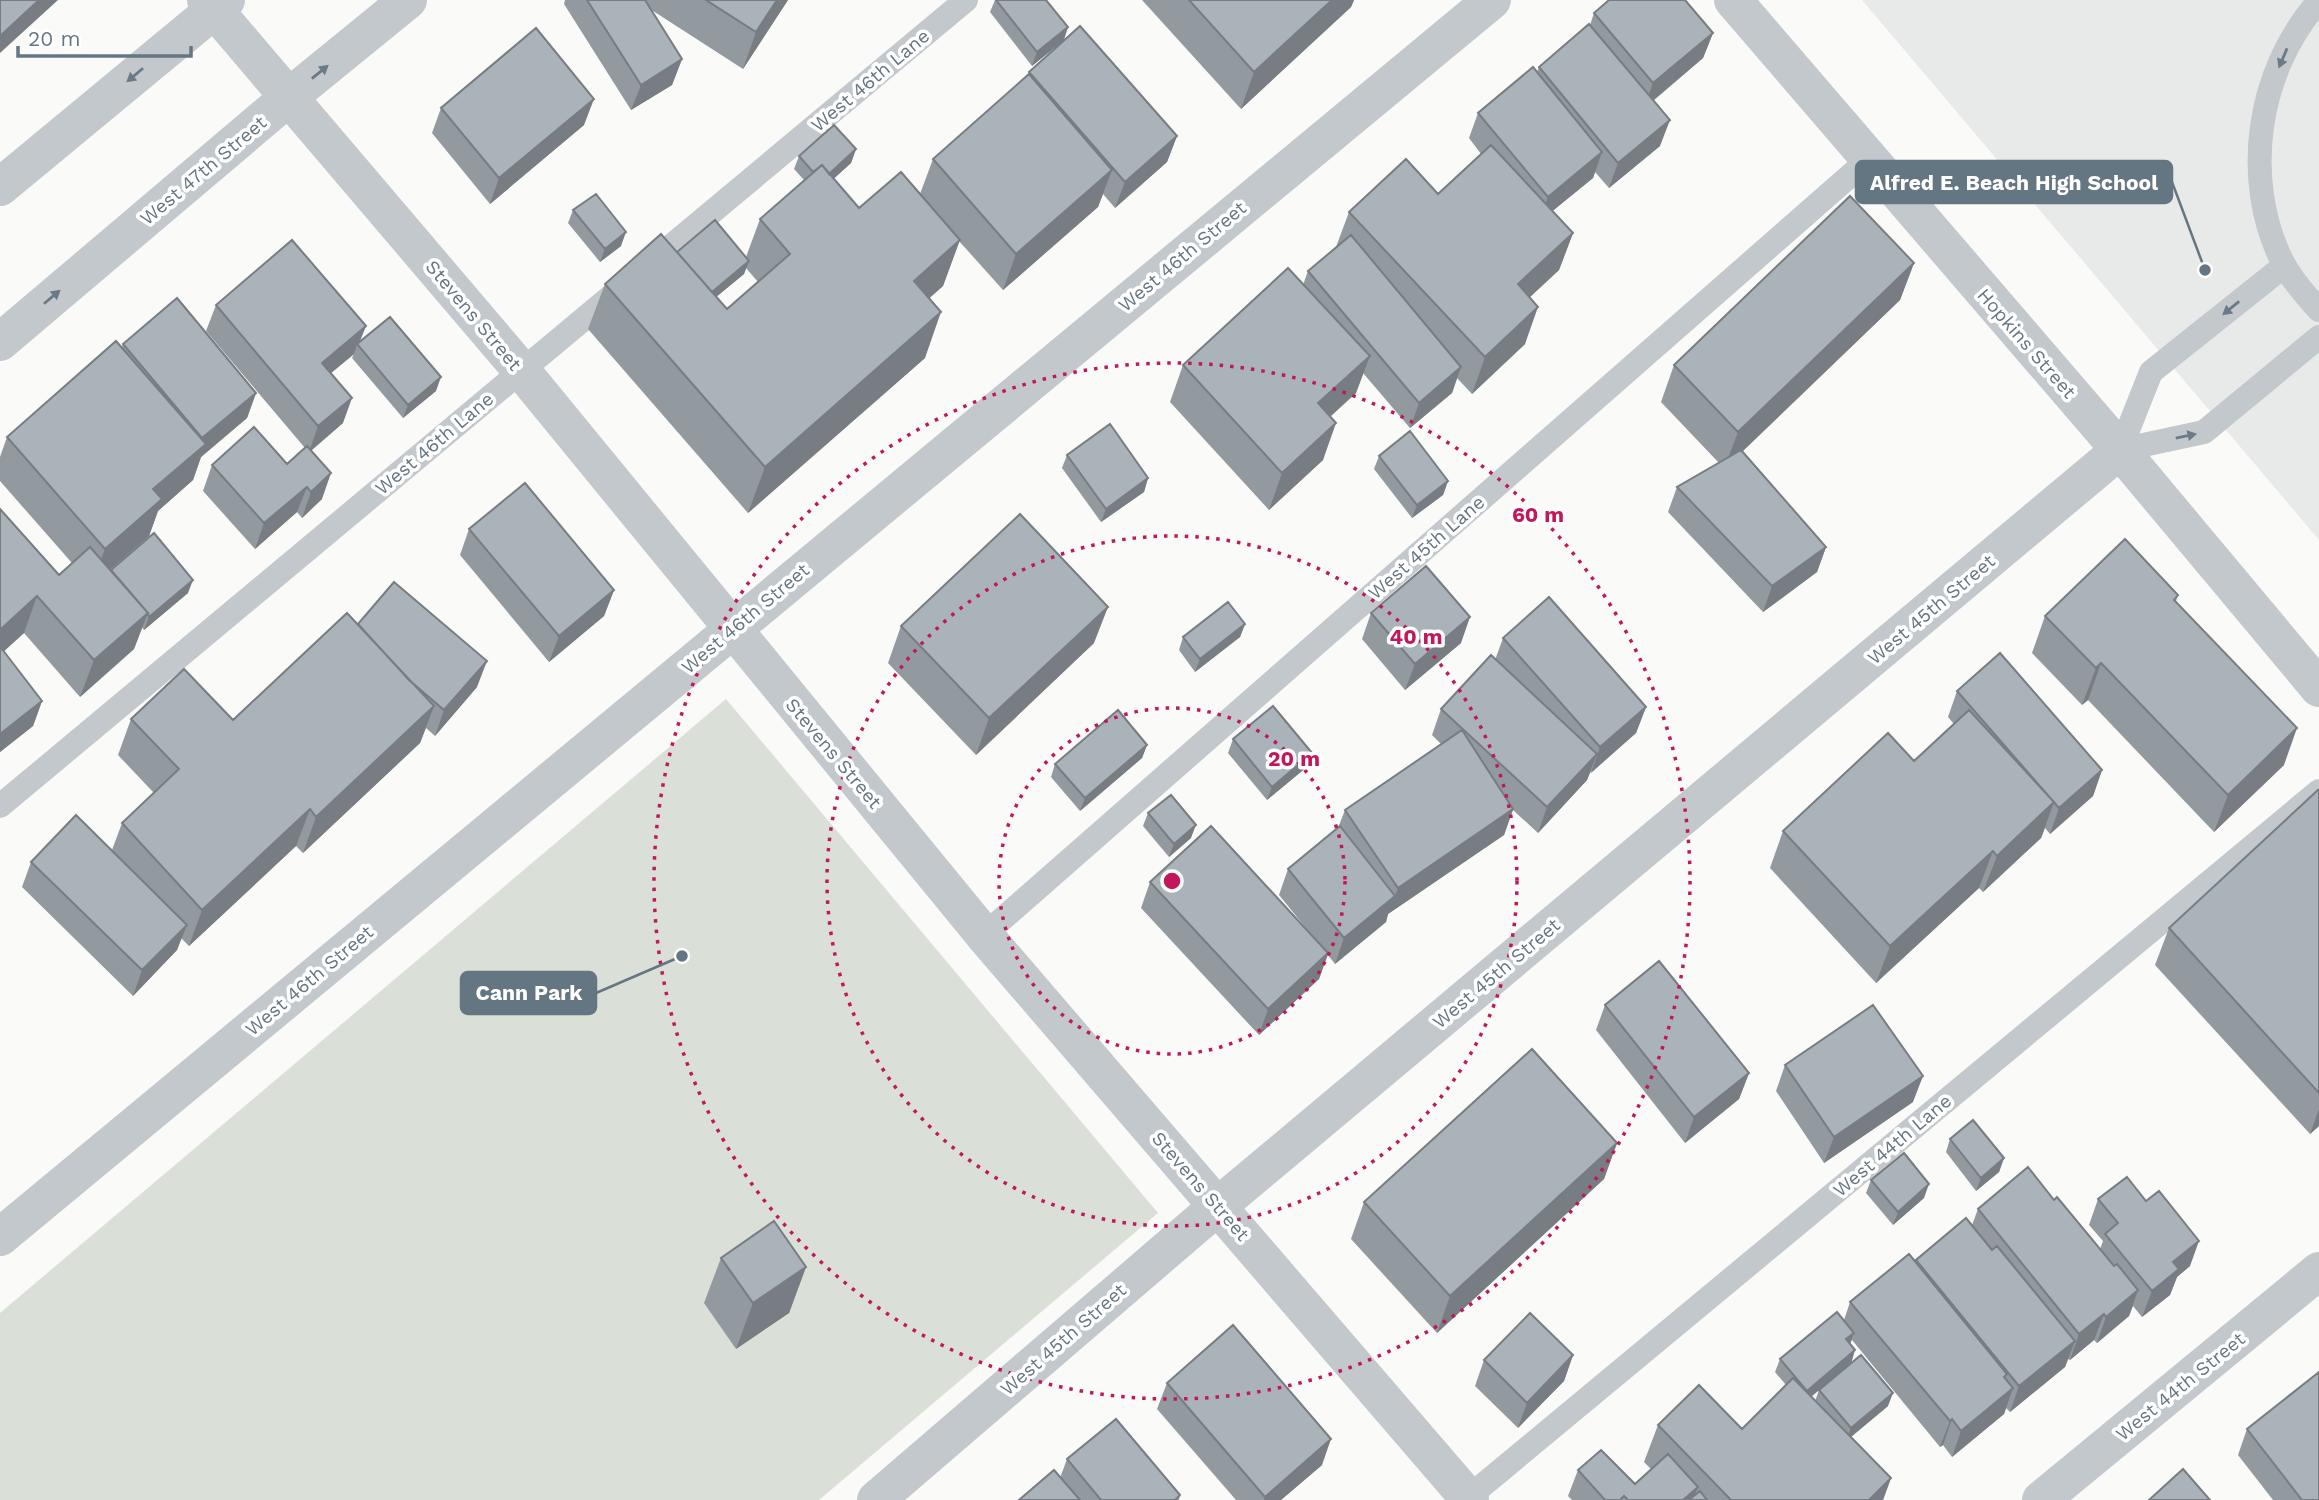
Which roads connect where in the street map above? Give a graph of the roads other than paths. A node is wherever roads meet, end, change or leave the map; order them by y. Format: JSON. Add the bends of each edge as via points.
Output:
{"nodes":[{"id":1,"x":408,"y":0,"type":"edge"},
{"id":2,"x":966,"y":0,"type":"edge"},
{"id":3,"x":1492,"y":0,"type":"edge"},
{"id":4,"x":1733,"y":0,"type":"edge"},
{"id":5,"x":2319,"y":1,"type":"edge"},
{"id":6,"x":215,"y":3,"type":"edge"},
{"id":7,"x":289,"y":97,"type":"junction"},
{"id":8,"x":1868,"y":159,"type":"junction"},
{"id":9,"x":0,"y":187,"type":"edge"},
{"id":10,"x":2284,"y":266,"type":"junction"},
{"id":11,"x":2319,"y":310,"type":"edge"},
{"id":12,"x":2319,"y":337,"type":"edge"},
{"id":13,"x":0,"y":341,"type":"edge"},
{"id":14,"x":521,"y":370,"type":"junction"},
{"id":15,"x":2120,"y":450,"type":"junction"},
{"id":16,"x":731,"y":629,"type":"junction"},
{"id":17,"x":2319,"y":688,"type":"edge"},
{"id":18,"x":2319,"y":791,"type":"edge"},
{"id":19,"x":0,"y":806,"type":"edge"},
{"id":20,"x":984,"y":935,"type":"junction"},
{"id":21,"x":1218,"y":1206,"type":"junction"},
{"id":22,"x":0,"y":1237,"type":"edge"},
{"id":23,"x":2319,"y":1271,"type":"edge"},
{"id":24,"x":1468,"y":1499,"type":"edge"},
{"id":25,"x":876,"y":1500,"type":"edge"},
{"id":26,"x":2041,"y":1500,"type":"edge"}],
"edges":[{"from":7,"to":1,"type":"street","name":"West 47th Street","one_way":true},
{"from":2,"to":14,"type":"lane","name":"West 46th Lane"},
{"from":3,"to":16,"type":"street","name":"West 46th Street"},
{"from":4,"to":8,"type":"street","name":"Hopkins Street"},
{"from":5,"to":10,"type":"lane","one_way":true,"via":[[2281,60],[2263,119],[2259,154],[2264,215]]},
{"from":6,"to":7,"type":"street","name":"Stevens Street"},
{"from":6,"to":9,"type":"street","one_way":true},
{"from":13,"to":7,"type":"street","name":"West 47th Street","one_way":true},
{"from":7,"to":14,"type":"street","name":"Stevens Street"},
{"from":8,"to":15,"type":"street","name":"Hopkins Street"},
{"from":8,"to":20,"type":"lane","name":"West 45th Lane"},
{"from":10,"to":11,"type":"lane"},
{"from":10,"to":15,"type":"lane","one_way":true,"via":[[2151,372]]},
{"from":15,"to":12,"type":"lane","one_way":true,"via":[[2204,432]]},
{"from":14,"to":16,"type":"street","name":"Stevens Street"},
{"from":14,"to":19,"type":"lane","name":"West 46th Lane"},
{"from":15,"to":17,"type":"street","name":"Hopkins Street"},
{"from":15,"to":21,"type":"street","name":"West 45th Street"},
{"from":16,"to":20,"type":"street","name":"Stevens Street"},
{"from":16,"to":22,"type":"street","name":"West 46th Street"},
{"from":18,"to":24,"type":"lane","name":"West 44th Lane"},
{"from":20,"to":21,"type":"street","name":"Stevens Street"},
{"from":21,"to":24,"type":"street","name":"Stevens Street"},
{"from":21,"to":25,"type":"street","name":"West 45th Street"},
{"from":23,"to":26,"type":"street","name":"West 44th Street"}]}
